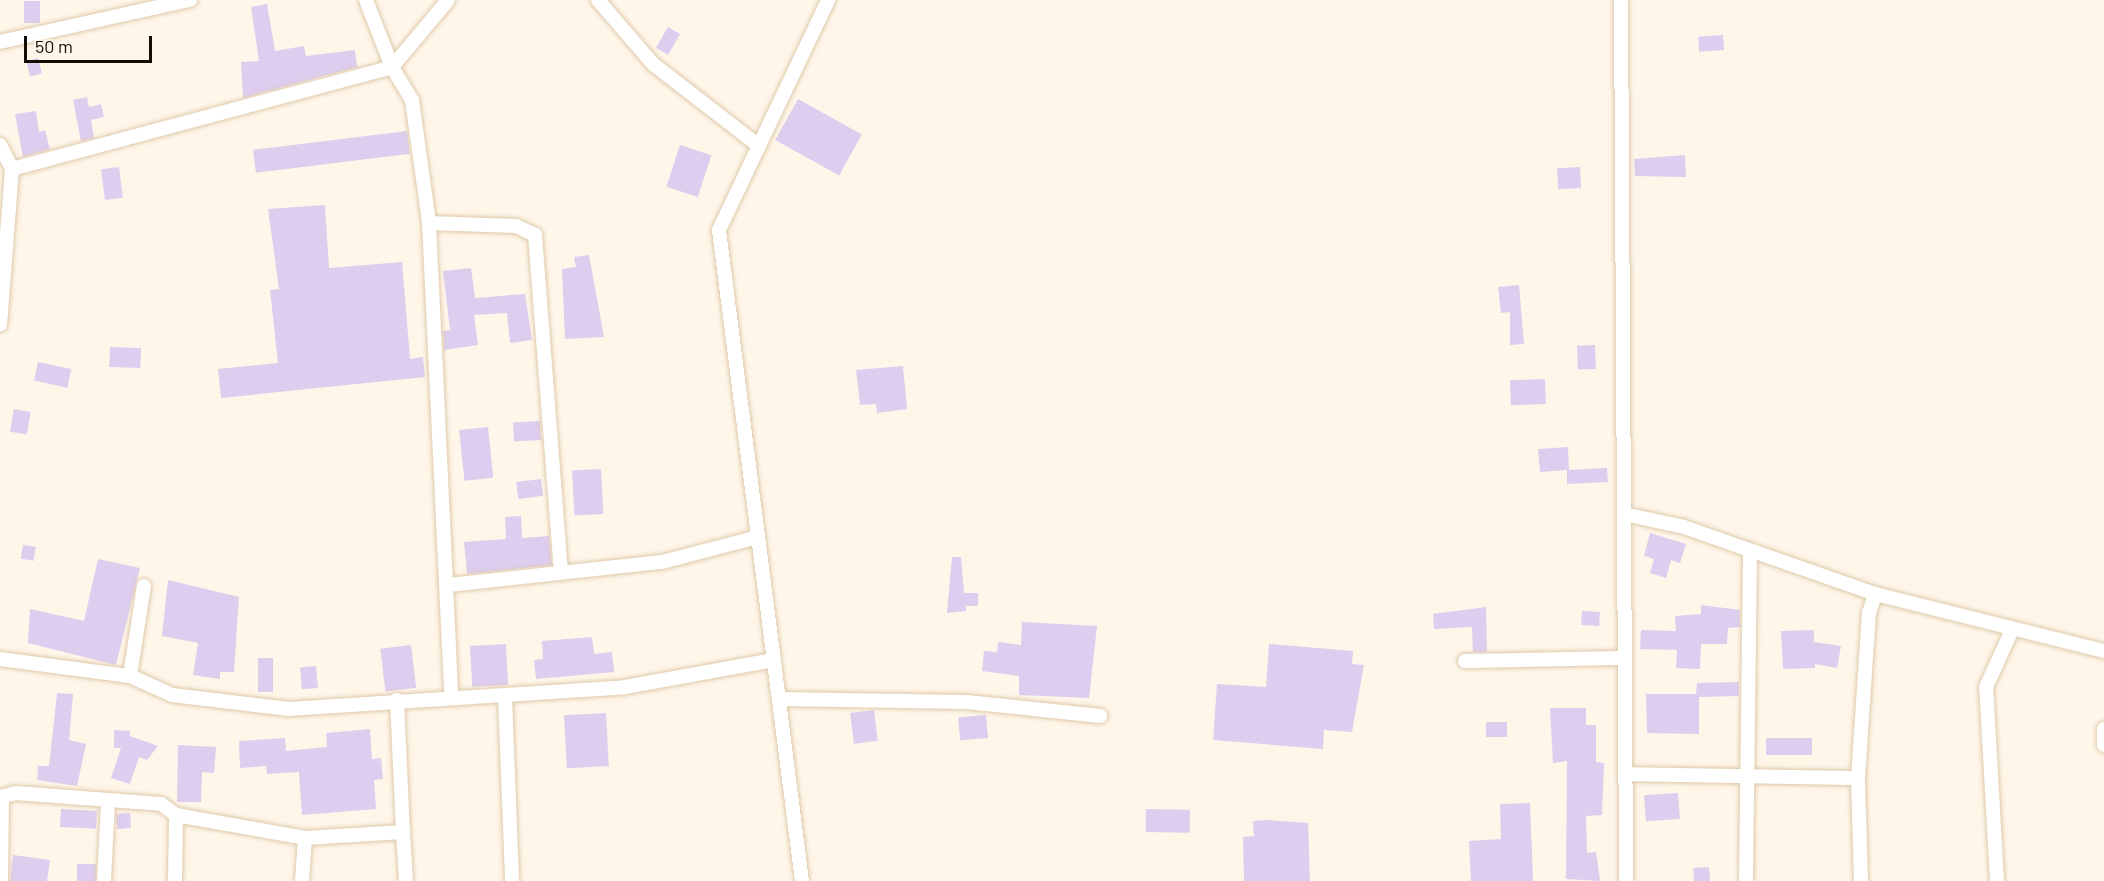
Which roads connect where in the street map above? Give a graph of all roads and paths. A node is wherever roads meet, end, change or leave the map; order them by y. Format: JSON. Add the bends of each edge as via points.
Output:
{"nodes":[{"id":1,"x":190,"y":0,"type":"edge"},
{"id":2,"x":366,"y":0,"type":"edge"},
{"id":3,"x":448,"y":0,"type":"edge"},
{"id":4,"x":598,"y":0,"type":"edge"},
{"id":5,"x":828,"y":0,"type":"edge"},
{"id":6,"x":1621,"y":0,"type":"edge"},
{"id":7,"x":0,"y":42,"type":"edge"},
{"id":8,"x":392,"y":67,"type":"junction"},
{"id":9,"x":0,"y":145,"type":"edge"},
{"id":10,"x":759,"y":146,"type":"junction"},
{"id":11,"x":12,"y":169,"type":"junction"},
{"id":12,"x":429,"y":223,"type":"junction"},
{"id":13,"x":0,"y":325,"type":"edge"},
{"id":14,"x":1624,"y":514,"type":"junction"},
{"id":15,"x":758,"y":537,"type":"junction"},
{"id":16,"x":1750,"y":552,"type":"junction"},
{"id":17,"x":561,"y":571,"type":"junction"},
{"id":18,"x":449,"y":585,"type":"junction"},
{"id":19,"x":144,"y":586,"type":"dead end"},
{"id":20,"x":1875,"y":594,"type":"junction"},
{"id":21,"x":2012,"y":630,"type":"junction"},
{"id":22,"x":2104,"y":651,"type":"edge"},
{"id":23,"x":1625,"y":658,"type":"junction"},
{"id":24,"x":0,"y":659,"type":"edge"},
{"id":25,"x":774,"y":660,"type":"junction"},
{"id":26,"x":1465,"y":661,"type":"dead end"},
{"id":27,"x":130,"y":676,"type":"junction"},
{"id":28,"x":451,"y":696,"type":"junction"},
{"id":29,"x":505,"y":696,"type":"junction"},
{"id":30,"x":779,"y":699,"type":"junction"},
{"id":31,"x":397,"y":700,"type":"junction"},
{"id":32,"x":1100,"y":716,"type":"dead end"},
{"id":33,"x":2104,"y":729,"type":"edge"},
{"id":34,"x":2104,"y":745,"type":"edge"},
{"id":35,"x":1626,"y":774,"type":"junction"},
{"id":36,"x":1858,"y":777,"type":"junction"},
{"id":37,"x":1749,"y":778,"type":"junction"},
{"id":38,"x":1,"y":797,"type":"edge"},
{"id":39,"x":108,"y":803,"type":"junction"},
{"id":40,"x":176,"y":815,"type":"junction"},
{"id":41,"x":403,"y":832,"type":"junction"},
{"id":42,"x":305,"y":838,"type":"junction"},
{"id":43,"x":1,"y":881,"type":"edge"},
{"id":44,"x":104,"y":881,"type":"edge"},
{"id":45,"x":175,"y":881,"type":"edge"},
{"id":46,"x":302,"y":881,"type":"edge"},
{"id":47,"x":406,"y":881,"type":"edge"},
{"id":48,"x":512,"y":881,"type":"edge"},
{"id":49,"x":802,"y":881,"type":"edge"},
{"id":50,"x":1626,"y":881,"type":"edge"},
{"id":51,"x":1746,"y":881,"type":"edge"},
{"id":52,"x":1861,"y":881,"type":"edge"},
{"id":53,"x":1996,"y":881,"type":"edge"}],
"edges":[{"from":1,"to":7,"type":"street"},
{"from":2,"to":8,"type":"street"},
{"from":3,"to":8,"type":"street"},
{"from":4,"to":10,"type":"street","via":[[653,63]]},
{"from":5,"to":10,"type":"street"},
{"from":6,"to":14,"type":"street"},
{"from":8,"to":11,"type":"street"},
{"from":8,"to":12,"type":"street","via":[[412,100]]},
{"from":9,"to":11,"type":"street"},
{"from":10,"to":15,"type":"street","via":[[719,230]]},
{"from":11,"to":13,"type":"street"},
{"from":12,"to":17,"type":"street","via":[[516,226],[535,235]]},
{"from":12,"to":18,"type":"street"},
{"from":14,"to":16,"type":"street","via":[[1684,526]]},
{"from":14,"to":23,"type":"street"},
{"from":15,"to":17,"type":"street","via":[[662,562],[579,574]]},
{"from":15,"to":25,"type":"street"},
{"from":16,"to":20,"type":"street"},
{"from":16,"to":37,"type":"street"},
{"from":17,"to":18,"type":"street"},
{"from":18,"to":28,"type":"street"},
{"from":19,"to":27,"type":"street"},
{"from":20,"to":21,"type":"street"},
{"from":20,"to":36,"type":"street","via":[[1869,613]]},
{"from":21,"to":22,"type":"street"},
{"from":21,"to":53,"type":"street","via":[[1986,687]]},
{"from":23,"to":26,"type":"street"},
{"from":23,"to":35,"type":"street"},
{"from":24,"to":27,"type":"street"},
{"from":25,"to":29,"type":"street","via":[[625,687]]},
{"from":25,"to":30,"type":"street"},
{"from":27,"to":31,"type":"street","via":[[172,695],[289,709]]},
{"from":28,"to":29,"type":"street"},
{"from":28,"to":31,"type":"street"},
{"from":29,"to":48,"type":"street"},
{"from":30,"to":32,"type":"street","via":[[967,702]]},
{"from":30,"to":49,"type":"street"},
{"from":31,"to":41,"type":"street"},
{"from":33,"to":34,"type":"street"},
{"from":35,"to":37,"type":"street"},
{"from":35,"to":50,"type":"street"},
{"from":36,"to":37,"type":"street"},
{"from":36,"to":52,"type":"street"},
{"from":37,"to":51,"type":"street"},
{"from":38,"to":39,"type":"street","via":[[16,793]]},
{"from":38,"to":43,"type":"street"},
{"from":39,"to":40,"type":"street","via":[[160,804]]},
{"from":39,"to":44,"type":"street"},
{"from":40,"to":42,"type":"street"},
{"from":40,"to":45,"type":"street"},
{"from":41,"to":42,"type":"street"},
{"from":41,"to":47,"type":"street"},
{"from":42,"to":46,"type":"street"}]}
